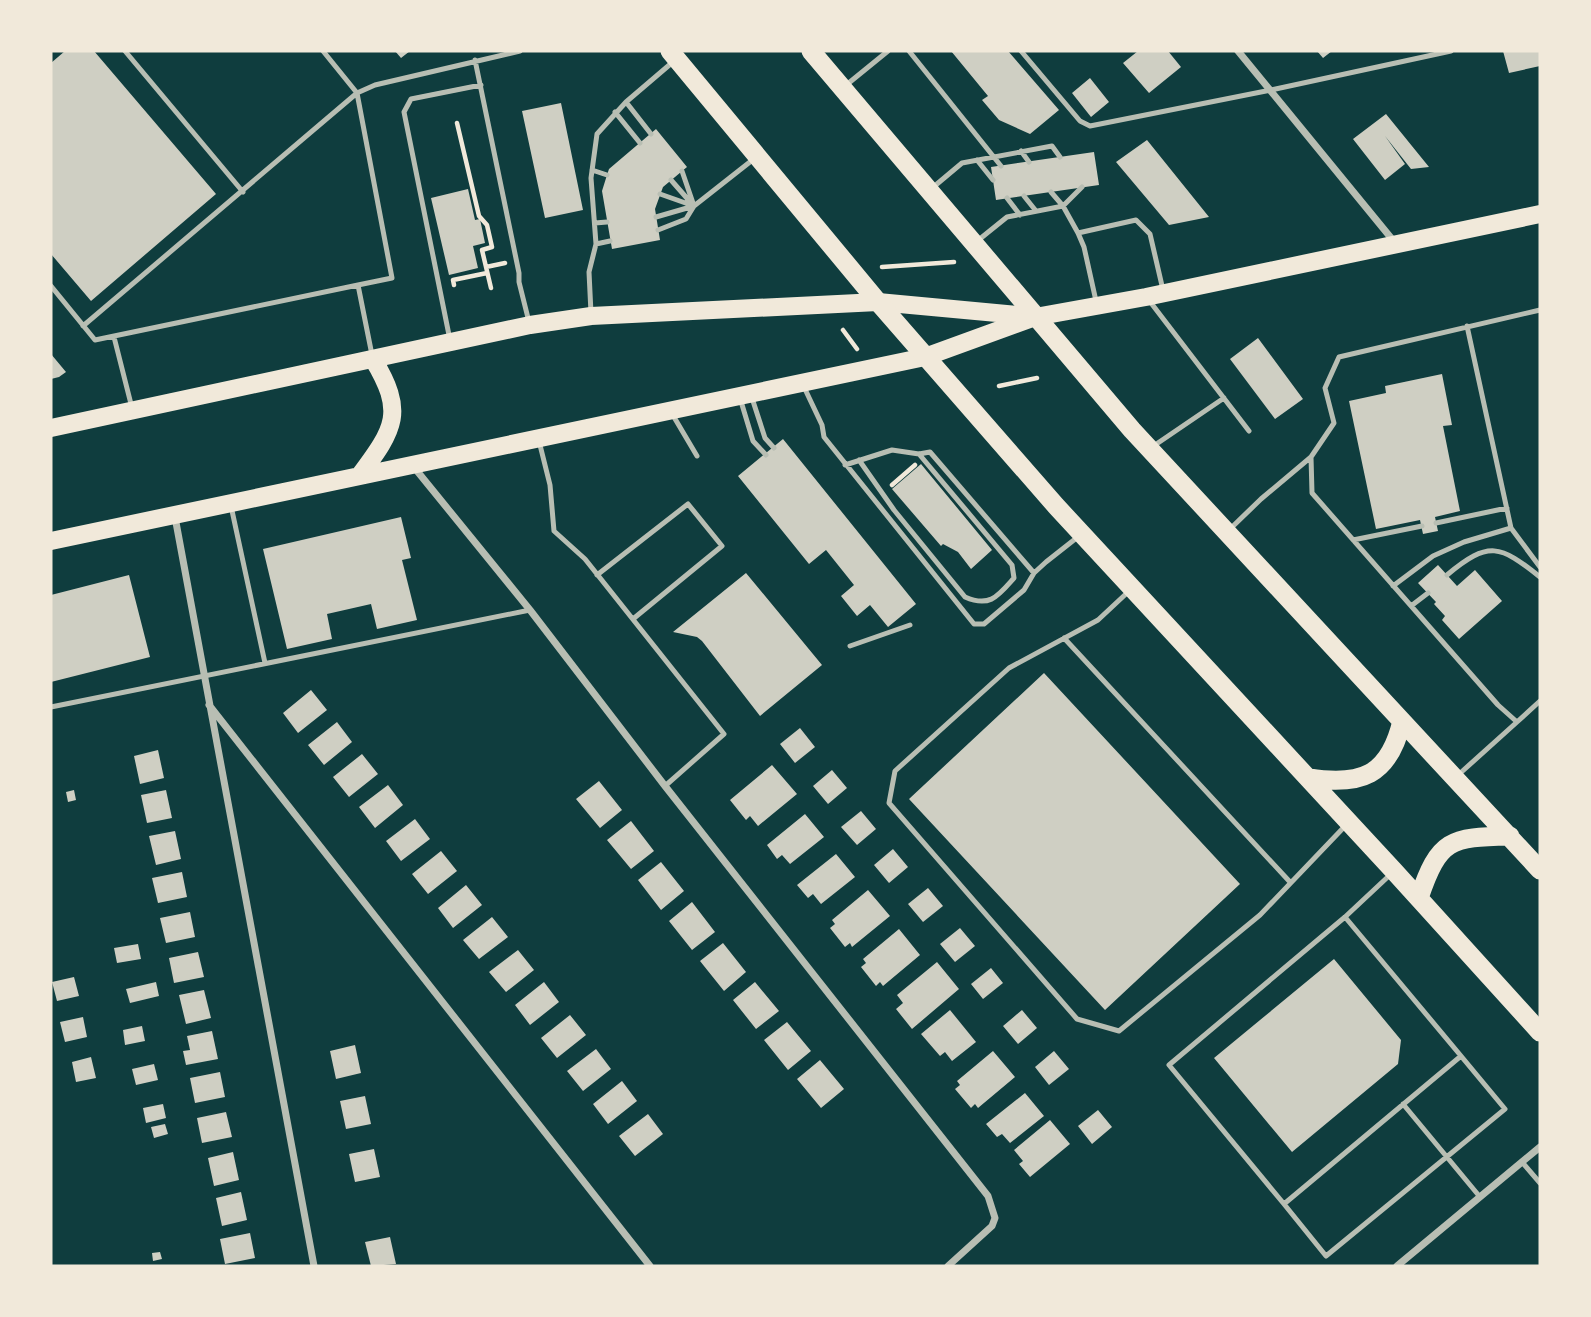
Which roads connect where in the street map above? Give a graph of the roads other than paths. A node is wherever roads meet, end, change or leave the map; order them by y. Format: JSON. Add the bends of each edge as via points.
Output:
{"nodes":[{"id":1,"x":125,"y":51,"type":"edge"},
{"id":2,"x":323,"y":51,"type":"edge"},
{"id":3,"x":520,"y":51,"type":"edge"},
{"id":4,"x":811,"y":51,"type":"edge"},
{"id":5,"x":888,"y":51,"type":"edge"},
{"id":6,"x":909,"y":51,"type":"edge"},
{"id":7,"x":1021,"y":51,"type":"edge"},
{"id":8,"x":1238,"y":51,"type":"edge"},
{"id":9,"x":1451,"y":51,"type":"edge"},
{"id":10,"x":496,"y":53,"type":"edge"},
{"id":11,"x":673,"y":55,"type":"edge"},
{"id":12,"x":475,"y":60,"type":"junction"},
{"id":13,"x":481,"y":85,"type":"junction"},
{"id":14,"x":843,"y":88,"type":"junction"},
{"id":15,"x":1270,"y":90,"type":"junction"},
{"id":16,"x":357,"y":93,"type":"junction"},
{"id":17,"x":626,"y":102,"type":"junction"},
{"id":18,"x":615,"y":112,"type":"junction"},
{"id":19,"x":651,"y":134,"type":"dead end"},
{"id":20,"x":640,"y":143,"type":"dead end"},
{"id":21,"x":1021,"y":151,"type":"junction"},
{"id":22,"x":758,"y":156,"type":"junction"},
{"id":23,"x":995,"y":157,"type":"junction"},
{"id":24,"x":1060,"y":157,"type":"dead end"},
{"id":25,"x":977,"y":160,"type":"junction"},
{"id":26,"x":1029,"y":162,"type":"dead end"},
{"id":27,"x":1001,"y":166,"type":"dead end"},
{"id":28,"x":592,"y":170,"type":"junction"},
{"id":29,"x":682,"y":171,"type":"dead end"},
{"id":30,"x":607,"y":175,"type":"dead end"},
{"id":31,"x":671,"y":180,"type":"dead end"},
{"id":32,"x":993,"y":180,"type":"dead end"},
{"id":33,"x":1082,"y":187,"type":"dead end"},
{"id":34,"x":929,"y":191,"type":"junction"},
{"id":35,"x":243,"y":192,"type":"junction"},
{"id":36,"x":1051,"y":192,"type":"dead end"},
{"id":37,"x":660,"y":194,"type":"dead end"},
{"id":38,"x":1024,"y":196,"type":"dead end"},
{"id":39,"x":1007,"y":198,"type":"dead end"},
{"id":40,"x":694,"y":206,"type":"junction"},
{"id":41,"x":1063,"y":206,"type":"junction"},
{"id":42,"x":1036,"y":211,"type":"junction"},
{"id":43,"x":1540,"y":214,"type":"edge"},
{"id":44,"x":1020,"y":215,"type":"junction"},
{"id":45,"x":656,"y":217,"type":"dead end"},
{"id":46,"x":607,"y":222,"type":"dead end"},
{"id":47,"x":594,"y":223,"type":"junction"},
{"id":48,"x":658,"y":230,"type":"dead end"},
{"id":49,"x":1078,"y":233,"type":"junction"},
{"id":50,"x":610,"y":241,"type":"dead end"},
{"id":51,"x":596,"y":244,"type":"junction"},
{"id":52,"x":974,"y":244,"type":"junction"},
{"id":53,"x":1397,"y":244,"type":"junction"},
{"id":54,"x":358,"y":285,"type":"junction"},
{"id":55,"x":51,"y":286,"type":"edge"},
{"id":56,"x":1154,"y":295,"type":"junction"},
{"id":57,"x":878,"y":302,"type":"junction"},
{"id":58,"x":1097,"y":306,"type":"junction"},
{"id":59,"x":1540,"y":310,"type":"edge"},
{"id":60,"x":591,"y":316,"type":"junction"},
{"id":61,"x":1035,"y":317,"type":"junction"},
{"id":62,"x":530,"y":325,"type":"junction"},
{"id":63,"x":83,"y":326,"type":"junction"},
{"id":64,"x":1467,"y":326,"type":"junction"},
{"id":65,"x":114,"y":337,"type":"junction"},
{"id":66,"x":450,"y":342,"type":"junction"},
{"id":67,"x":925,"y":357,"type":"junction"},
{"id":68,"x":373,"y":359,"type":"junction"},
{"id":69,"x":802,"y":382,"type":"junction"},
{"id":70,"x":745,"y":394,"type":"junction"},
{"id":71,"x":1224,"y":398,"type":"junction"},
{"id":72,"x":670,"y":410,"type":"junction"},
{"id":73,"x":132,"y":411,"type":"junction"},
{"id":74,"x":51,"y":428,"type":"edge"},
{"id":75,"x":1249,"y":431,"type":"dead end"},
{"id":76,"x":538,"y":438,"type":"junction"},
{"id":77,"x":774,"y":448,"type":"dead end"},
{"id":78,"x":1149,"y":449,"type":"junction"},
{"id":79,"x":919,"y":454,"type":"junction"},
{"id":80,"x":766,"y":455,"type":"dead end"},
{"id":81,"x":697,"y":456,"type":"dead end"},
{"id":82,"x":1311,"y":457,"type":"junction"},
{"id":83,"x":859,"y":460,"type":"junction"},
{"id":84,"x":412,"y":464,"type":"junction"},
{"id":85,"x":845,"y":465,"type":"junction"},
{"id":86,"x":360,"y":475,"type":"junction"},
{"id":87,"x":231,"y":503,"type":"junction"},
{"id":88,"x":1507,"y":508,"type":"junction"},
{"id":89,"x":174,"y":514,"type":"junction"},
{"id":90,"x":1436,"y":523,"type":"dead end"},
{"id":91,"x":1422,"y":526,"type":"dead end"},
{"id":92,"x":1511,"y":528,"type":"junction"},
{"id":93,"x":1226,"y":533,"type":"junction"},
{"id":94,"x":1082,"y":534,"type":"junction"},
{"id":95,"x":1353,"y":540,"type":"junction"},
{"id":96,"x":51,"y":541,"type":"edge"},
{"id":97,"x":1540,"y":567,"type":"edge"},
{"id":98,"x":1034,"y":573,"type":"junction"},
{"id":99,"x":597,"y":575,"type":"junction"},
{"id":100,"x":1447,"y":575,"type":"dead end"},
{"id":101,"x":1540,"y":578,"type":"edge"},
{"id":102,"x":1393,"y":586,"type":"junction"},
{"id":103,"x":1132,"y":589,"type":"junction"},
{"id":104,"x":1428,"y":593,"type":"dead end"},
{"id":105,"x":1411,"y":606,"type":"junction"},
{"id":106,"x":530,"y":610,"type":"junction"},
{"id":107,"x":633,"y":619,"type":"junction"},
{"id":108,"x":910,"y":625,"type":"dead end"},
{"id":109,"x":1064,"y":638,"type":"junction"},
{"id":110,"x":850,"y":646,"type":"dead end"},
{"id":111,"x":265,"y":663,"type":"junction"},
{"id":112,"x":204,"y":676,"type":"junction"},
{"id":113,"x":1540,"y":701,"type":"edge"},
{"id":114,"x":209,"y":705,"type":"junction"},
{"id":115,"x":51,"y":707,"type":"edge"},
{"id":116,"x":1402,"y":721,"type":"junction"},
{"id":117,"x":1517,"y":722,"type":"junction"},
{"id":118,"x":1455,"y":778,"type":"junction"},
{"id":119,"x":1309,"y":779,"type":"junction"},
{"id":120,"x":665,"y":786,"type":"junction"},
{"id":121,"x":1349,"y":821,"type":"junction"},
{"id":122,"x":1510,"y":836,"type":"junction"},
{"id":123,"x":1540,"y":870,"type":"edge"},
{"id":124,"x":1394,"y":871,"type":"junction"},
{"id":125,"x":1290,"y":882,"type":"junction"},
{"id":126,"x":1419,"y":898,"type":"junction"},
{"id":127,"x":1345,"y":917,"type":"junction"},
{"id":128,"x":1540,"y":1032,"type":"edge"},
{"id":129,"x":1461,"y":1056,"type":"junction"},
{"id":130,"x":1403,"y":1104,"type":"junction"},
{"id":131,"x":1540,"y":1147,"type":"edge"},
{"id":132,"x":1446,"y":1157,"type":"junction"},
{"id":133,"x":1522,"y":1162,"type":"junction"},
{"id":134,"x":1540,"y":1183,"type":"edge"},
{"id":135,"x":1480,"y":1197,"type":"junction"},
{"id":136,"x":1284,"y":1204,"type":"junction"},
{"id":137,"x":314,"y":1266,"type":"edge"},
{"id":138,"x":650,"y":1266,"type":"edge"},
{"id":139,"x":948,"y":1266,"type":"edge"},
{"id":140,"x":1397,"y":1266,"type":"edge"}],
"edges":[{"from":1,"to":35,"type":"lane"},
{"from":2,"to":16,"type":"lane"},
{"from":3,"to":10,"type":"lane"},
{"from":4,"to":14,"type":"highway"},
{"from":5,"to":14,"type":"lane"},
{"from":6,"to":23,"type":"lane"},
{"from":7,"to":15,"type":"lane","via":[[1080,121],[1090,126]]},
{"from":8,"to":15,"type":"street"},
{"from":9,"to":15,"type":"lane"},
{"from":10,"to":12,"type":"lane"},
{"from":11,"to":17,"type":"lane"},
{"from":11,"to":22,"type":"highway"},
{"from":12,"to":13,"type":"lane"},
{"from":12,"to":16,"type":"lane"},
{"from":13,"to":62,"type":"lane"},
{"from":13,"to":66,"type":"lane","via":[[411,99],[404,112]]},
{"from":14,"to":34,"type":"highway"},
{"from":15,"to":53,"type":"street"},
{"from":16,"to":35,"type":"lane"},
{"from":16,"to":54,"type":"lane","via":[[392,278]]},
{"from":17,"to":18,"type":"lane"},
{"from":17,"to":19,"type":"lane"},
{"from":18,"to":20,"type":"lane"},
{"from":18,"to":28,"type":"lane","via":[[597,134]]},
{"from":21,"to":23,"type":"lane"},
{"from":21,"to":24,"type":"lane","via":[[1052,146]]},
{"from":21,"to":26,"type":"lane"},
{"from":22,"to":40,"type":"lane"},
{"from":22,"to":57,"type":"highway"},
{"from":23,"to":25,"type":"lane"},
{"from":23,"to":27,"type":"lane"},
{"from":25,"to":32,"type":"lane"},
{"from":25,"to":34,"type":"lane","via":[[962,163]]},
{"from":28,"to":30,"type":"lane"},
{"from":28,"to":47,"type":"lane"},
{"from":29,"to":40,"type":"lane"},
{"from":31,"to":40,"type":"lane"},
{"from":33,"to":41,"type":"lane"},
{"from":34,"to":52,"type":"highway"},
{"from":35,"to":63,"type":"lane"},
{"from":36,"to":41,"type":"lane"},
{"from":37,"to":40,"type":"lane"},
{"from":38,"to":42,"type":"lane"},
{"from":39,"to":44,"type":"lane"},
{"from":40,"to":45,"type":"lane"},
{"from":40,"to":48,"type":"lane","via":[[686,219]]},
{"from":41,"to":42,"type":"lane"},
{"from":41,"to":49,"type":"lane"},
{"from":42,"to":44,"type":"lane"},
{"from":43,"to":53,"type":"main road"},
{"from":44,"to":52,"type":"lane","via":[[1007,217]]},
{"from":46,"to":47,"type":"lane"},
{"from":47,"to":51,"type":"lane"},
{"from":49,"to":56,"type":"lane","via":[[1136,220],[1150,234]]},
{"from":49,"to":58,"type":"lane"},
{"from":50,"to":51,"type":"lane"},
{"from":51,"to":60,"type":"lane","via":[[589,272]]},
{"from":52,"to":61,"type":"highway"},
{"from":53,"to":56,"type":"main road"},
{"from":54,"to":65,"type":"lane"},
{"from":54,"to":68,"type":"lane"},
{"from":55,"to":63,"type":"lane"},
{"from":56,"to":58,"type":"main road"},
{"from":56,"to":71,"type":"lane"},
{"from":57,"to":60,"type":"main road"},
{"from":57,"to":61,"type":"main road"},
{"from":57,"to":67,"type":"highway"},
{"from":58,"to":61,"type":"main road"},
{"from":59,"to":64,"type":"lane"},
{"from":60,"to":62,"type":"main road"},
{"from":61,"to":67,"type":"main road"},
{"from":61,"to":78,"type":"highway"},
{"from":62,"to":66,"type":"main road"},
{"from":63,"to":65,"type":"lane","via":[[95,340]]},
{"from":64,"to":82,"type":"lane","via":[[1339,357],[1325,388],[1334,423]]},
{"from":64,"to":88,"type":"lane"},
{"from":65,"to":73,"type":"lane"},
{"from":66,"to":68,"type":"main road"},
{"from":67,"to":69,"type":"main road"},
{"from":67,"to":94,"type":"highway"},
{"from":68,"to":73,"type":"main road"},
{"from":68,"to":86,"type":"main road","via":[[389,388],[393,419]]},
{"from":69,"to":70,"type":"main road"},
{"from":69,"to":85,"type":"lane","via":[[824,437]]},
{"from":70,"to":72,"type":"main road"},
{"from":70,"to":77,"type":"lane"},
{"from":70,"to":80,"type":"lane","via":[[753,441]]},
{"from":71,"to":75,"type":"lane"},
{"from":71,"to":78,"type":"lane"},
{"from":72,"to":76,"type":"main road"},
{"from":72,"to":81,"type":"lane"},
{"from":73,"to":74,"type":"main road"},
{"from":76,"to":84,"type":"main road"},
{"from":76,"to":99,"type":"lane","via":[[550,485],[554,531]]},
{"from":78,"to":93,"type":"highway"},
{"from":79,"to":83,"type":"lane","via":[[892,450]]},
{"from":79,"to":83,"type":"lane","via":[[1012,565],[1014,578],[987,602],[965,597]]},
{"from":79,"to":98,"type":"lane","via":[[930,452]]},
{"from":82,"to":93,"type":"lane"},
{"from":82,"to":95,"type":"lane","via":[[1312,493]]},
{"from":83,"to":85,"type":"lane"},
{"from":84,"to":86,"type":"main road"},
{"from":84,"to":106,"type":"street"},
{"from":85,"to":98,"type":"lane","via":[[974,624],[984,624],[1024,590]]},
{"from":86,"to":87,"type":"main road"},
{"from":87,"to":89,"type":"main road"},
{"from":87,"to":111,"type":"lane"},
{"from":88,"to":90,"type":"lane"},
{"from":88,"to":92,"type":"lane"},
{"from":89,"to":96,"type":"main road"},
{"from":89,"to":112,"type":"street"},
{"from":91,"to":95,"type":"lane"},
{"from":92,"to":97,"type":"lane"},
{"from":92,"to":102,"type":"lane","via":[[1433,556]]},
{"from":93,"to":116,"type":"highway"},
{"from":94,"to":98,"type":"lane"},
{"from":94,"to":103,"type":"highway"},
{"from":95,"to":102,"type":"lane"},
{"from":99,"to":107,"type":"lane"},
{"from":99,"to":107,"type":"lane","via":[[688,504],[722,546]]},
{"from":100,"to":101,"type":"lane","via":[[1469,557],[1488,551],[1511,554]]},
{"from":102,"to":105,"type":"lane"},
{"from":103,"to":109,"type":"lane","via":[[1098,620]]},
{"from":103,"to":119,"type":"highway"},
{"from":104,"to":105,"type":"lane"},
{"from":105,"to":117,"type":"lane"},
{"from":106,"to":111,"type":"lane"},
{"from":106,"to":120,"type":"street"},
{"from":107,"to":120,"type":"lane","via":[[724,734]]},
{"from":108,"to":110,"type":"lane"},
{"from":109,"to":125,"type":"lane"},
{"from":109,"to":125,"type":"lane","via":[[1009,668],[895,771],[889,803],[1077,1019],[1119,1031],[1260,915]]},
{"from":111,"to":112,"type":"lane"},
{"from":112,"to":114,"type":"street"},
{"from":112,"to":115,"type":"lane"},
{"from":113,"to":117,"type":"lane"},
{"from":114,"to":137,"type":"street"},
{"from":114,"to":138,"type":"street"},
{"from":116,"to":118,"type":"highway"},
{"from":116,"to":119,"type":"highway","via":[[1392,751],[1371,774],[1335,782]]},
{"from":117,"to":118,"type":"lane"},
{"from":118,"to":122,"type":"highway"},
{"from":119,"to":121,"type":"highway"},
{"from":120,"to":139,"type":"street","via":[[988,1196],[995,1218],[986,1234]]},
{"from":121,"to":124,"type":"highway"},
{"from":121,"to":125,"type":"lane"},
{"from":122,"to":123,"type":"highway"},
{"from":122,"to":126,"type":"highway","via":[[1450,843],[1432,863]]},
{"from":124,"to":126,"type":"highway"},
{"from":124,"to":127,"type":"lane"},
{"from":126,"to":128,"type":"highway"},
{"from":127,"to":129,"type":"lane"},
{"from":127,"to":136,"type":"lane","via":[[1169,1065]]},
{"from":129,"to":130,"type":"lane"},
{"from":129,"to":132,"type":"lane","via":[[1505,1109]]},
{"from":130,"to":132,"type":"lane"},
{"from":130,"to":136,"type":"lane"},
{"from":131,"to":133,"type":"street"},
{"from":132,"to":135,"type":"lane"},
{"from":132,"to":136,"type":"lane","via":[[1326,1255]]},
{"from":133,"to":134,"type":"lane"},
{"from":133,"to":135,"type":"street"},
{"from":135,"to":140,"type":"street"}]}
